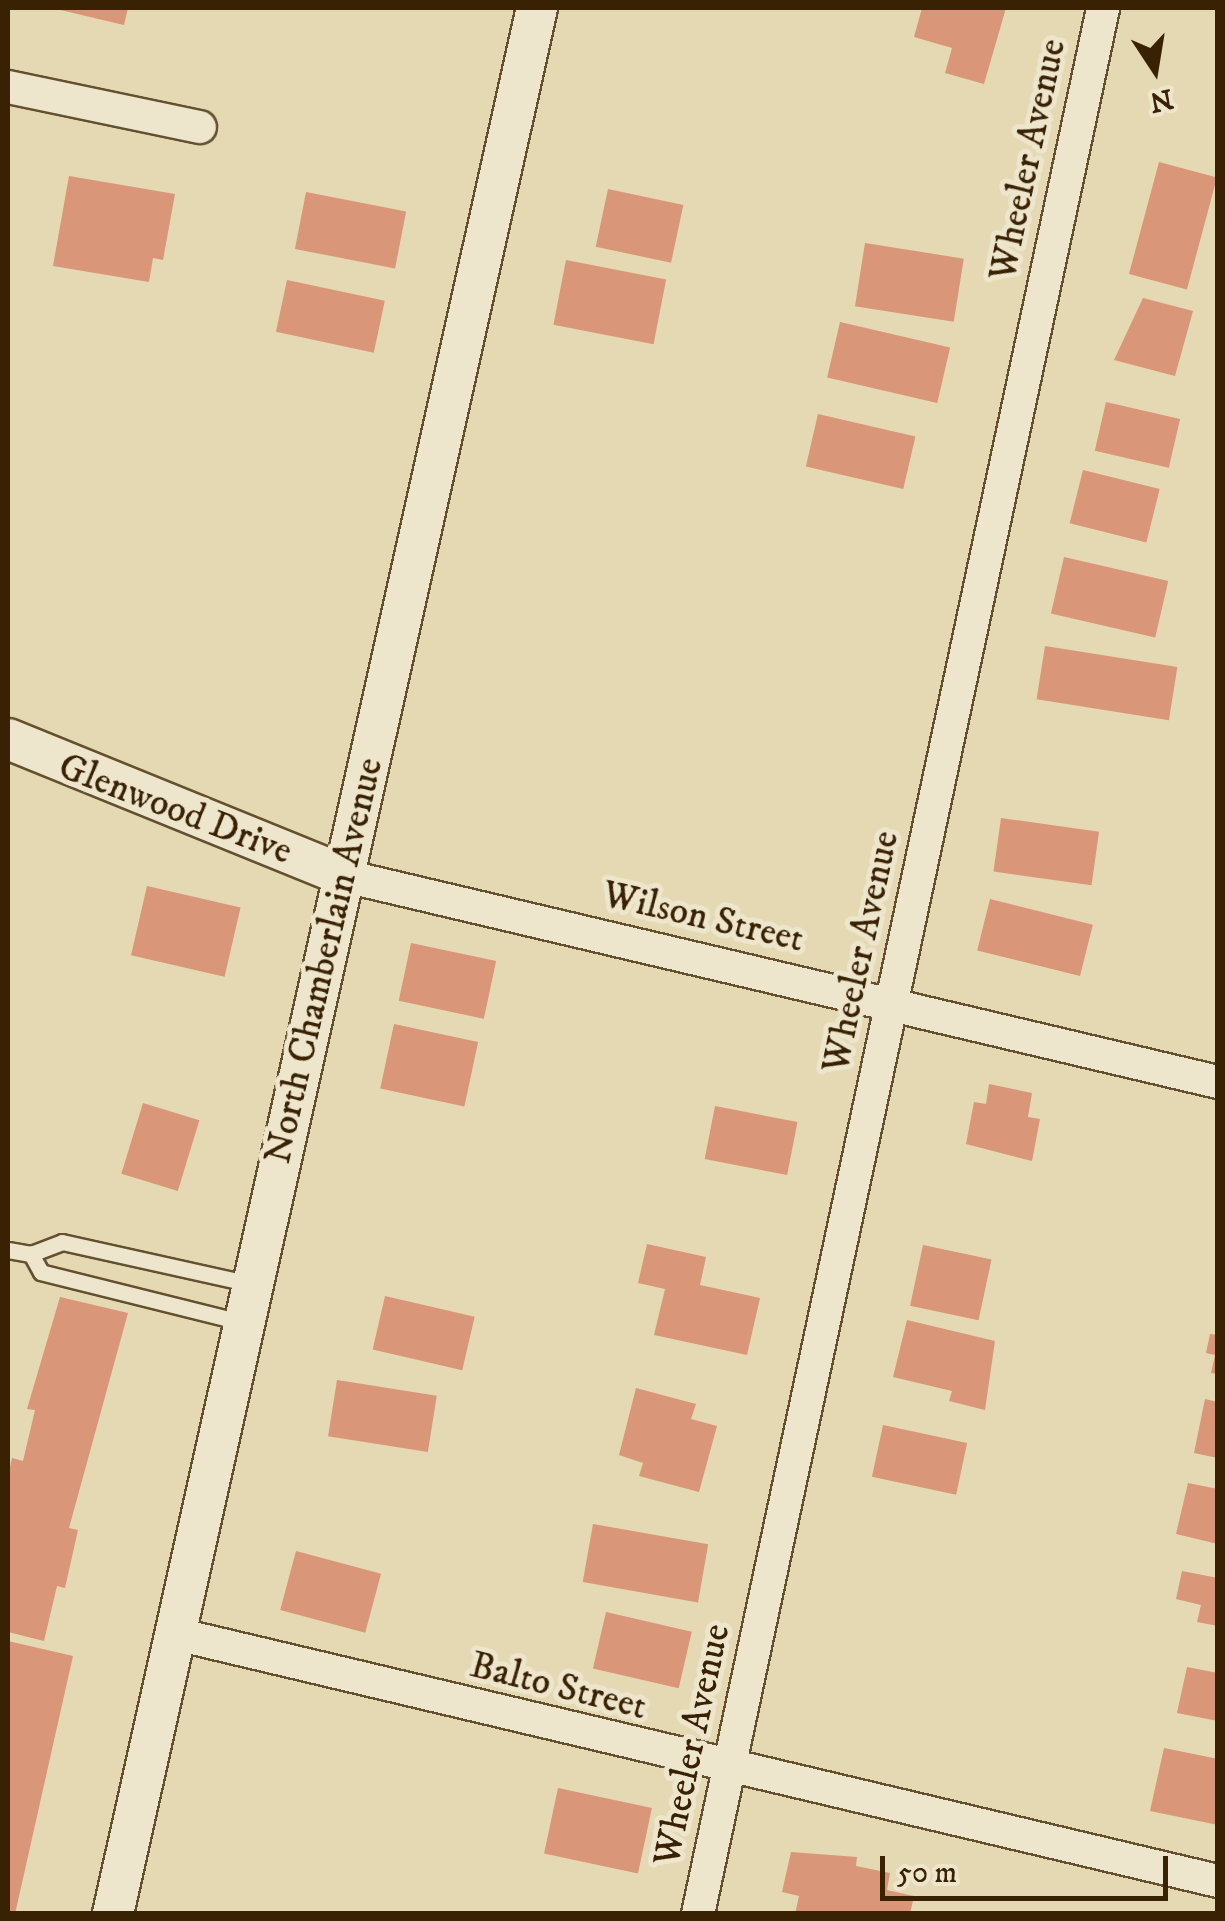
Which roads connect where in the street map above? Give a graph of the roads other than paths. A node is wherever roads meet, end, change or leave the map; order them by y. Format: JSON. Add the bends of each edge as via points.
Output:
{"nodes":[{"id":1,"x":537,"y":8,"type":"edge"},
{"id":2,"x":1102,"y":8,"type":"edge"},
{"id":3,"x":8,"y":87,"type":"edge"},
{"id":4,"x":200,"y":128,"type":"dead end"},
{"id":5,"x":8,"y":739,"type":"edge"},
{"id":6,"x":345,"y":876,"type":"junction"},
{"id":7,"x":892,"y":1004,"type":"junction"},
{"id":8,"x":1218,"y":1082,"type":"edge"},
{"id":9,"x":8,"y":1250,"type":"edge"},
{"id":10,"x":31,"y":1254,"type":"junction"},
{"id":11,"x":247,"y":1303,"type":"junction"},
{"id":12,"x":172,"y":1633,"type":"junction"},
{"id":13,"x":729,"y":1770,"type":"junction"},
{"id":14,"x":1218,"y":1881,"type":"edge"},
{"id":15,"x":113,"y":1914,"type":"edge"},
{"id":16,"x":698,"y":1914,"type":"edge"}],
"edges":[{"from":1,"to":6,"type":"street","name":"North Chamberlain Avenue"},
{"from":2,"to":7,"type":"street","name":"Wheeler Avenue"},
{"from":3,"to":4,"type":"street"},
{"from":5,"to":6,"type":"street","name":"Glenwood Drive"},
{"from":6,"to":7,"type":"street","name":"Wilson Street"},
{"from":6,"to":11,"type":"street","name":"North Chamberlain Avenue"},
{"from":7,"to":8,"type":"street","name":"Wilson Street"},
{"from":7,"to":13,"type":"street","name":"Wheeler Avenue"},
{"from":9,"to":10,"type":"lane"},
{"from":10,"to":11,"type":"lane","via":[[62,1242]]},
{"from":10,"to":11,"type":"lane","via":[[40,1272]]},
{"from":11,"to":12,"type":"street","name":"North Chamberlain Avenue"},
{"from":12,"to":13,"type":"street","name":"Balto Street"},
{"from":12,"to":15,"type":"street","name":"North Chamberlain Avenue"},
{"from":13,"to":14,"type":"street","name":"Balto Street"},
{"from":13,"to":16,"type":"street","name":"Wheeler Avenue"}]}
